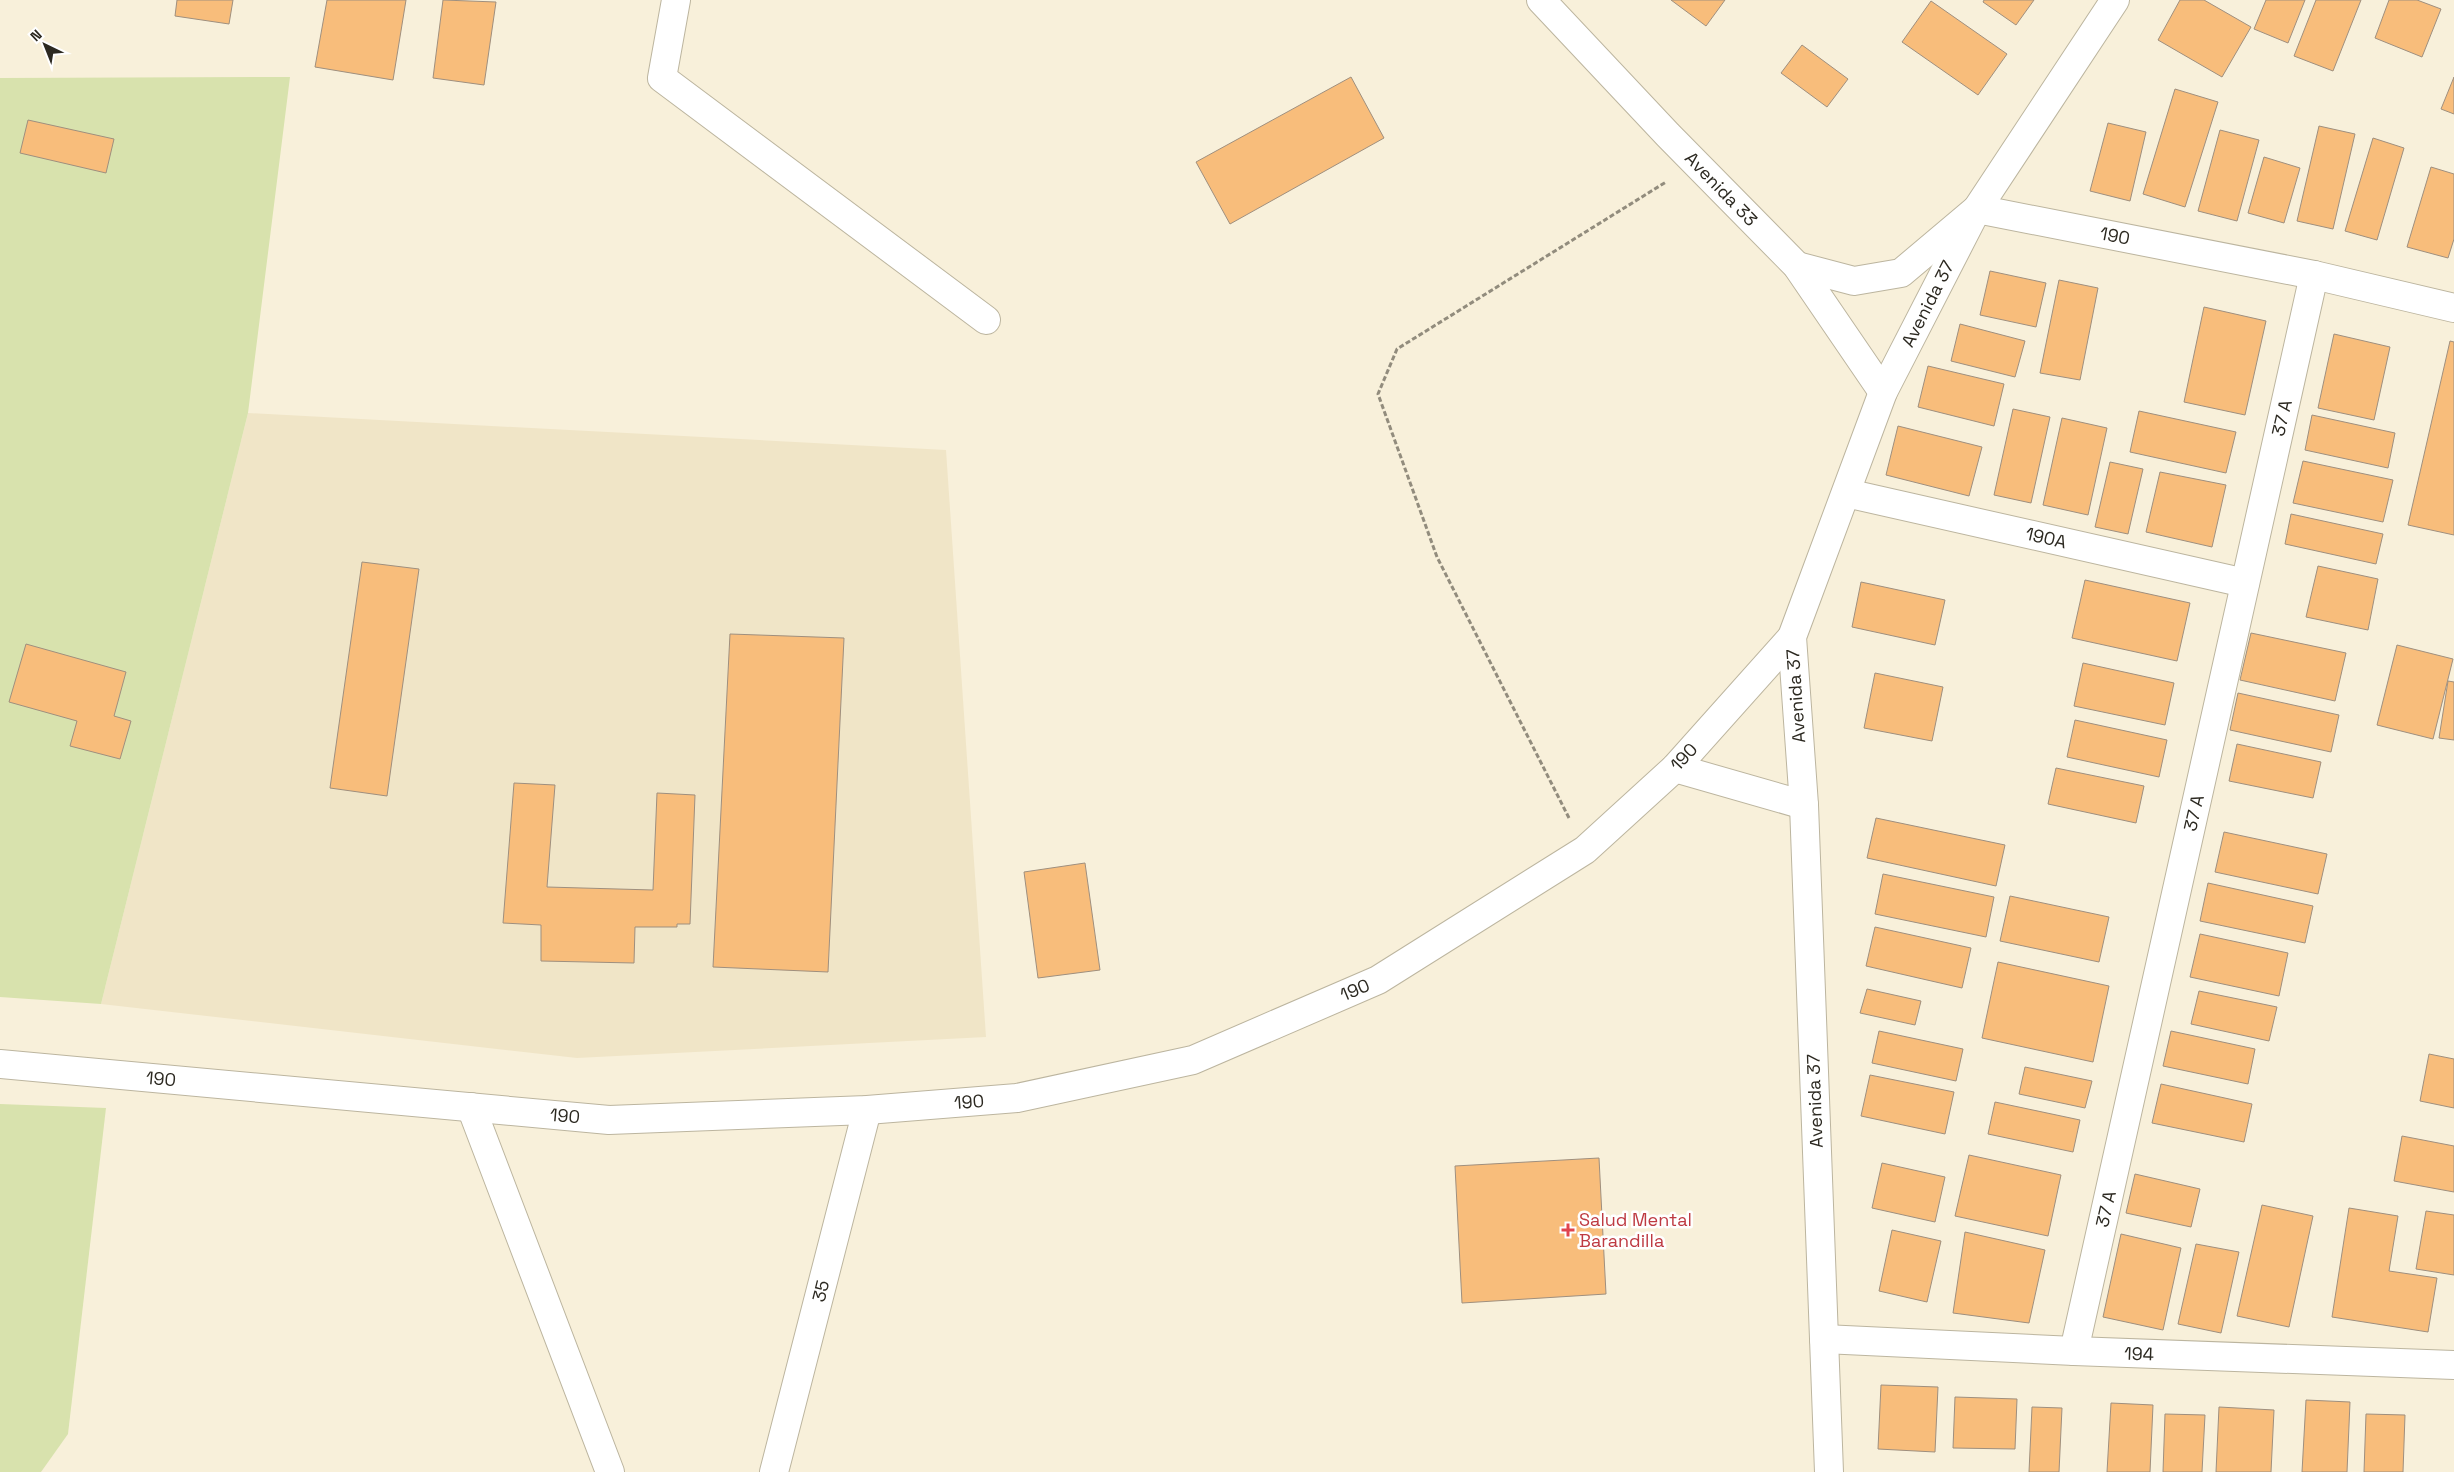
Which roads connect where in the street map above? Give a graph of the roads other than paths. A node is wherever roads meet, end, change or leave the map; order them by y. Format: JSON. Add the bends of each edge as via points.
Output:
{"nodes":[{"id":1,"x":676,"y":0,"type":"edge"},
{"id":2,"x":1541,"y":0,"type":"edge"},
{"id":3,"x":2115,"y":0,"type":"edge"},
{"id":4,"x":1977,"y":209,"type":"junction"},
{"id":5,"x":1797,"y":266,"type":"junction"},
{"id":6,"x":2314,"y":275,"type":"junction"},
{"id":7,"x":2454,"y":308,"type":"edge"},
{"id":8,"x":986,"y":320,"type":"dead end"},
{"id":9,"x":1883,"y":392,"type":"junction"},
{"id":10,"x":1846,"y":493,"type":"junction"},
{"id":11,"x":2245,"y":583,"type":"junction"},
{"id":12,"x":1792,"y":637,"type":"junction"},
{"id":13,"x":1675,"y":768,"type":"junction"},
{"id":14,"x":1804,"y":804,"type":"junction"},
{"id":15,"x":0,"y":1064,"type":"edge"},
{"id":16,"x":471,"y":1107,"type":"junction"},
{"id":17,"x":867,"y":1110,"type":"junction"},
{"id":18,"x":1824,"y":1339,"type":"junction"},
{"id":19,"x":2074,"y":1351,"type":"junction"},
{"id":20,"x":2454,"y":1365,"type":"edge"},
{"id":21,"x":610,"y":1472,"type":"edge"},
{"id":22,"x":774,"y":1472,"type":"edge"},
{"id":23,"x":1829,"y":1472,"type":"edge"}],
"edges":[{"from":1,"to":8,"type":"street","via":[[662,78]]},
{"from":2,"to":5,"type":"street","name":"Avenida 33"},
{"from":3,"to":4,"type":"street","name":"Avenida 37"},
{"from":4,"to":5,"type":"street","via":[[1901,273],[1854,281]]},
{"from":4,"to":6,"type":"street","name":"190"},
{"from":4,"to":9,"type":"street","name":"Avenida 37"},
{"from":5,"to":9,"type":"street","name":"Avenida 33"},
{"from":6,"to":7,"type":"street","name":"190"},
{"from":6,"to":11,"type":"street","name":"37 A"},
{"from":9,"to":10,"type":"street","name":"Avenida 37"},
{"from":10,"to":11,"type":"street","name":"190A"},
{"from":10,"to":12,"type":"street","name":"Avenida 37"},
{"from":11,"to":19,"type":"street","name":"37 A"},
{"from":12,"to":13,"type":"street","name":"190"},
{"from":12,"to":14,"type":"street","name":"Avenida 37"},
{"from":13,"to":14,"type":"street"},
{"from":13,"to":17,"type":"street","name":"190","via":[[1585,850],[1378,980],[1192,1060],[1017,1098]]},
{"from":14,"to":18,"type":"street","name":"Avenida 37"},
{"from":15,"to":16,"type":"street","name":"190"},
{"from":16,"to":17,"type":"street","name":"190","via":[[610,1120]]},
{"from":16,"to":21,"type":"street"},
{"from":17,"to":22,"type":"street","name":"35"},
{"from":18,"to":19,"type":"street","name":"194"},
{"from":18,"to":23,"type":"street","name":"Avenida 37"},
{"from":19,"to":20,"type":"street","name":"194"}]}
